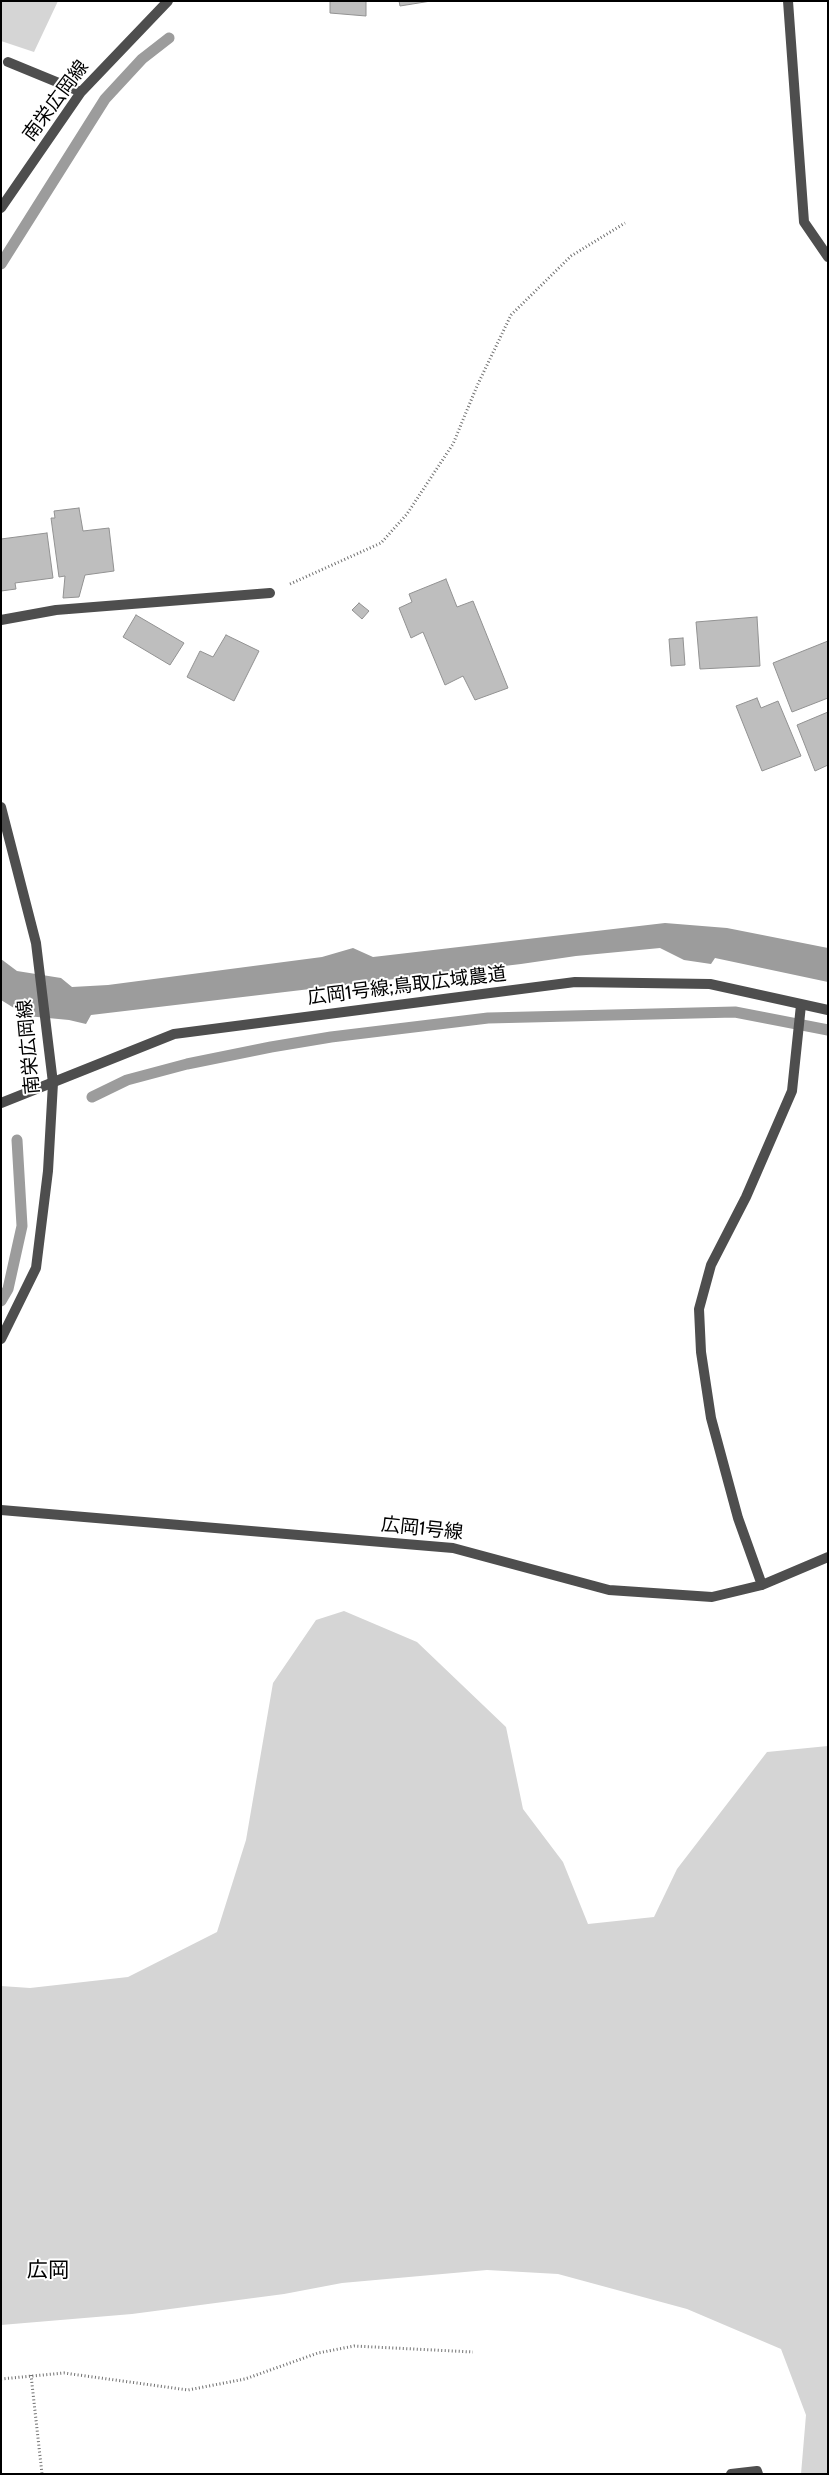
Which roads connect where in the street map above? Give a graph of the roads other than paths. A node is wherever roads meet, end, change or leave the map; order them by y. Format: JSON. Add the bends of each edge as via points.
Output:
{"nodes":[{"id":1,"x":168,"y":1,"type":"edge"},
{"id":2,"x":788,"y":1,"type":"edge"},
{"id":3,"x":8,"y":62,"type":"dead end"},
{"id":4,"x":81,"y":92,"type":"junction"},
{"id":5,"x":1,"y":208,"type":"edge"},
{"id":6,"x":828,"y":257,"type":"edge"},
{"id":7,"x":270,"y":592,"type":"road end"},
{"id":8,"x":1,"y":620,"type":"edge"},
{"id":9,"x":1,"y":807,"type":"edge"},
{"id":10,"x":801,"y":1006,"type":"junction"},
{"id":11,"x":828,"y":1010,"type":"edge"},
{"id":12,"x":53,"y":1082,"type":"junction"},
{"id":13,"x":1,"y":1103,"type":"edge"},
{"id":14,"x":1,"y":1339,"type":"edge"},
{"id":15,"x":1,"y":1510,"type":"edge"},
{"id":16,"x":828,"y":1557,"type":"edge"},
{"id":17,"x":762,"y":1585,"type":"junction"},
{"id":18,"x":731,"y":2474,"type":"edge"},
{"id":19,"x":758,"y":2474,"type":"edge"}],
"edges":[{"from":1,"to":4,"type":"street","name":"南栄広岡線"},
{"from":2,"to":6,"type":"street","via":[[804,222]]},
{"from":3,"to":4,"type":"street"},
{"from":4,"to":5,"type":"street","name":"南栄広岡線"},
{"from":7,"to":8,"type":"street","via":[[56,610]]},
{"from":9,"to":12,"type":"street","name":"南栄広岡線","via":[[36,943]]},
{"from":10,"to":11,"type":"street","name":"広岡1号線;鳥取広域農道"},
{"from":10,"to":12,"type":"street","name":"広岡1号線;鳥取広域農道","via":[[710,984],[575,982],[174,1034]]},
{"from":10,"to":17,"type":"street","via":[[792,1090],[746,1197],[711,1265],[699,1309],[701,1352],[712,1418],[738,1518]]},
{"from":12,"to":13,"type":"street","name":"広岡1号線;鳥取広域農道"},
{"from":12,"to":14,"type":"street","name":"南栄広岡線","via":[[48,1171],[36,1268]]},
{"from":15,"to":17,"type":"street","name":"広岡1号線","via":[[454,1548],[609,1590],[712,1597]]},
{"from":16,"to":17,"type":"street","name":"広岡1号線"},
{"from":18,"to":19,"type":"street","via":[[757,2471]]}]}
